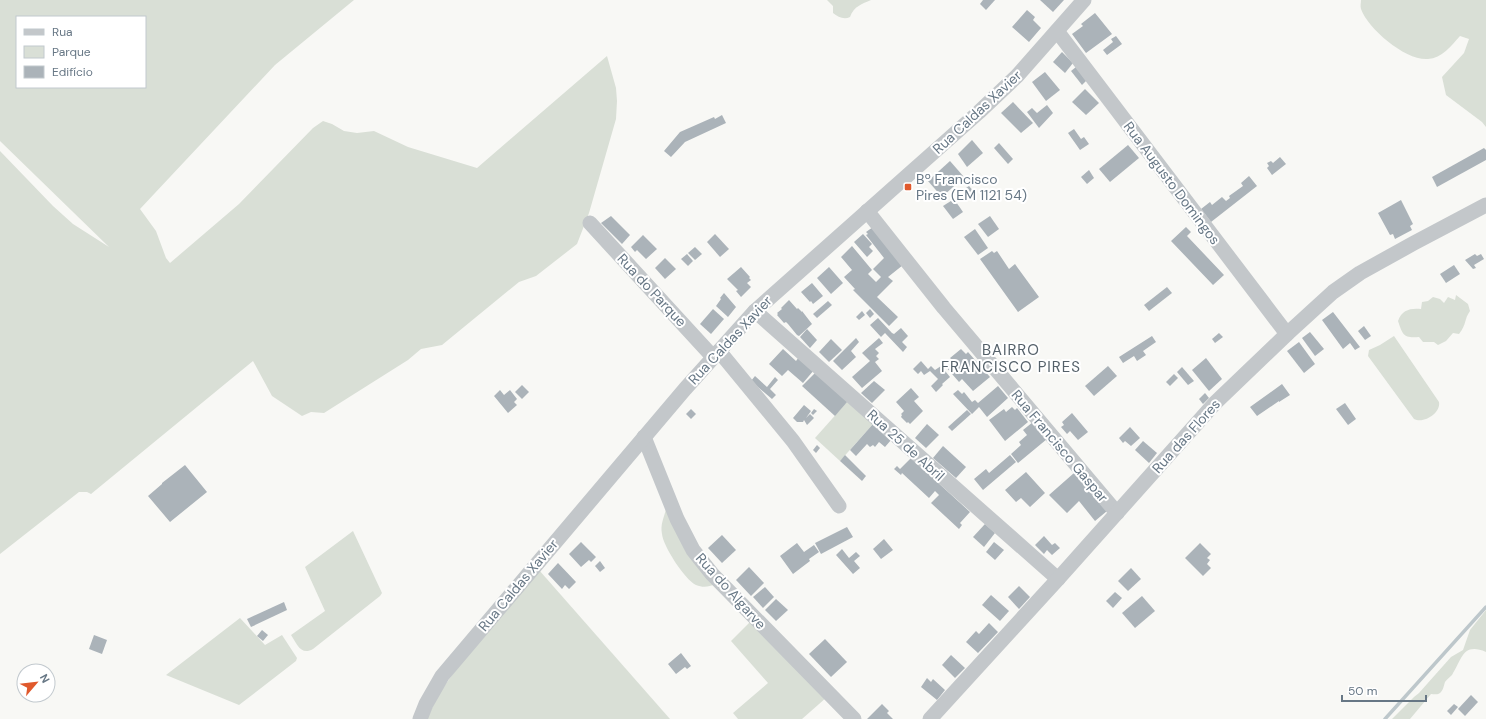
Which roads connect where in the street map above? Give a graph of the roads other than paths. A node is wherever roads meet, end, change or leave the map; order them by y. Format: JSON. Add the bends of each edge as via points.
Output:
{"nodes":[{"id":1,"x":1084,"y":0,"type":"edge"},
{"id":2,"x":1057,"y":31,"type":"junction"},
{"id":3,"x":1486,"y":205,"type":"edge"},
{"id":4,"x":867,"y":211,"type":"junction"},
{"id":5,"x":590,"y":223,"type":"dead end"},
{"id":6,"x":755,"y":311,"type":"junction"},
{"id":7,"x":1287,"y":334,"type":"junction"},
{"id":8,"x":716,"y":354,"type":"junction"},
{"id":9,"x":644,"y":438,"type":"junction"},
{"id":10,"x":839,"y":506,"type":"dead end"},
{"id":11,"x":1117,"y":513,"type":"junction"},
{"id":12,"x":1058,"y":579,"type":"junction"},
{"id":13,"x":420,"y":719,"type":"edge"},
{"id":14,"x":854,"y":719,"type":"edge"},
{"id":15,"x":930,"y":719,"type":"edge"}],
"edges":[{"from":1,"to":2,"type":"street","name":"Rua Caldas Xavier"},
{"from":2,"to":4,"type":"street","name":"Rua Caldas Xavier","via":[[1017,76],[979,112]]},
{"from":2,"to":7,"type":"street","name":"Rua Augusto Domingos"},
{"from":3,"to":7,"type":"street","name":"Rua das Flores","via":[[1360,274],[1333,292]]},
{"from":4,"to":6,"type":"street","name":"Rua Caldas Xavier"},
{"from":4,"to":11,"type":"street","name":"Rua Francisco Gaspar","via":[[944,308]]},
{"from":5,"to":8,"type":"street","name":"Rua do Parque"},
{"from":6,"to":8,"type":"street","name":"Rua Caldas Xavier"},
{"from":6,"to":12,"type":"street","name":"Rua 25 de Abril"},
{"from":7,"to":11,"type":"street","name":"Rua das Flores","via":[[1215,403]]},
{"from":8,"to":9,"type":"street","name":"Rua Caldas Xavier"},
{"from":8,"to":10,"type":"street","name":"Rua do Parque","via":[[793,441]]},
{"from":9,"to":13,"type":"street","name":"Rua Caldas Xavier","via":[[442,676]]},
{"from":9,"to":14,"type":"street","name":"Rua do Algarve","via":[[677,519],[694,550],[712,574]]},
{"from":11,"to":12,"type":"street","name":"Rua das Flores"},
{"from":12,"to":15,"type":"street","name":"Rua das Flores"}]}
